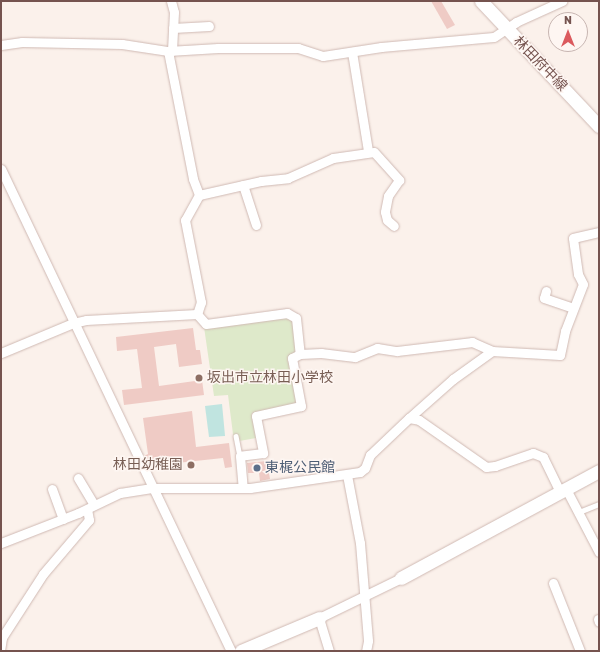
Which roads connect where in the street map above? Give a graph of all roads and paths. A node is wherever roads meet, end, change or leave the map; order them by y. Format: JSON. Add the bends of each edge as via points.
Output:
{"nodes":[{"id":1,"x":171,"y":1,"type":"edge"},
{"id":2,"x":481,"y":1,"type":"edge"},
{"id":3,"x":562,"y":1,"type":"edge"},
{"id":4,"x":542,"y":6,"type":"edge"},
{"id":5,"x":208,"y":26,"type":"dead end"},
{"id":6,"x":174,"y":28,"type":"junction"},
{"id":7,"x":506,"y":28,"type":"junction"},
{"id":8,"x":1,"y":45,"type":"edge"},
{"id":9,"x":170,"y":51,"type":"junction"},
{"id":10,"x":352,"y":52,"type":"junction"},
{"id":11,"x":599,"y":126,"type":"edge"},
{"id":12,"x":368,"y":151,"type":"junction"},
{"id":13,"x":1,"y":169,"type":"edge"},
{"id":14,"x":243,"y":185,"type":"junction"},
{"id":15,"x":199,"y":195,"type":"junction"},
{"id":16,"x":256,"y":225,"type":"dead end"},
{"id":17,"x":394,"y":226,"type":"dead end"},
{"id":18,"x":599,"y":232,"type":"edge"},
{"id":19,"x":546,"y":291,"type":"dead end"},
{"id":20,"x":573,"y":308,"type":"junction"},
{"id":21,"x":197,"y":314,"type":"junction"},
{"id":22,"x":73,"y":323,"type":"junction"},
{"id":23,"x":492,"y":351,"type":"junction"},
{"id":24,"x":1,"y":353,"type":"edge"},
{"id":25,"x":300,"y":354,"type":"junction"},
{"id":26,"x":409,"y":418,"type":"junction"},
{"id":27,"x":236,"y":436,"type":"dead end"},
{"id":28,"x":240,"y":456,"type":"junction"},
{"id":29,"x":599,"y":471,"type":"edge"},
{"id":30,"x":347,"y":475,"type":"junction"},
{"id":31,"x":78,"y":478,"type":"dead end"},
{"id":32,"x":152,"y":488,"type":"junction"},
{"id":33,"x":243,"y":488,"type":"junction"},
{"id":34,"x":52,"y":489,"type":"dead end"},
{"id":35,"x":563,"y":491,"type":"junction"},
{"id":36,"x":599,"y":504,"type":"edge"},
{"id":37,"x":91,"y":507,"type":"junction"},
{"id":38,"x":579,"y":512,"type":"junction"},
{"id":39,"x":63,"y":519,"type":"junction"},
{"id":40,"x":1,"y":542,"type":"edge"},
{"id":41,"x":599,"y":552,"type":"edge"},
{"id":42,"x":402,"y":578,"type":"joint"},
{"id":43,"x":553,"y":583,"type":"dead end"},
{"id":44,"x":364,"y":597,"type":"junction"},
{"id":45,"x":320,"y":618,"type":"junction"},
{"id":46,"x":3,"y":636,"type":"edge"},
{"id":47,"x":2,"y":651,"type":"edge"},
{"id":48,"x":231,"y":651,"type":"edge"},
{"id":49,"x":241,"y":651,"type":"edge"},
{"id":50,"x":329,"y":651,"type":"edge"},
{"id":51,"x":366,"y":651,"type":"edge"},
{"id":52,"x":580,"y":651,"type":"edge"}],
"edges":[{"from":1,"to":6,"type":"street"},
{"from":2,"to":7,"type":"street","name":"林田府中線"},
{"from":3,"to":4,"type":"street"},
{"from":4,"to":7,"type":"street"},
{"from":5,"to":6,"type":"street"},
{"from":6,"to":9,"type":"street"},
{"from":7,"to":10,"type":"street","via":[[494,36]]},
{"from":7,"to":11,"type":"street","name":"林田府中線"},
{"from":8,"to":9,"type":"street","via":[[22,42],[122,44]]},
{"from":9,"to":10,"type":"street","via":[[298,48],[323,56]]},
{"from":9,"to":15,"type":"street","via":[[193,179]]},
{"from":10,"to":12,"type":"street"},
{"from":12,"to":14,"type":"street","via":[[333,158],[288,178]]},
{"from":12,"to":17,"type":"street","via":[[379,155],[399,180],[388,196],[385,212],[387,220]]},
{"from":13,"to":22,"type":"street"},
{"from":14,"to":15,"type":"street"},
{"from":14,"to":16,"type":"street"},
{"from":15,"to":21,"type":"street","via":[[185,220],[201,302]]},
{"from":18,"to":20,"type":"street","via":[[572,238],[578,274],[583,284]]},
{"from":19,"to":20,"type":"street","via":[[544,298]]},
{"from":20,"to":23,"type":"street","via":[[560,355]]},
{"from":21,"to":22,"type":"street"},
{"from":21,"to":25,"type":"street","via":[[206,324],[291,314],[296,318]]},
{"from":22,"to":24,"type":"street"},
{"from":22,"to":32,"type":"street"},
{"from":23,"to":25,"type":"street","via":[[472,342],[397,351],[377,348],[355,357],[313,352]]},
{"from":23,"to":26,"type":"street","via":[[453,379]]},
{"from":25,"to":28,"type":"street","via":[[292,358],[301,406],[256,416],[263,453]]},
{"from":26,"to":30,"type":"street","via":[[370,455],[365,468]]},
{"from":26,"to":35,"type":"street","via":[[419,420],[486,467],[533,453],[543,457]]},
{"from":27,"to":28,"type":"lane"},
{"from":28,"to":33,"type":"street"},
{"from":29,"to":35,"type":"street"},
{"from":30,"to":33,"type":"street"},
{"from":30,"to":44,"type":"street","via":[[355,507]]},
{"from":31,"to":37,"type":"street"},
{"from":32,"to":33,"type":"street"},
{"from":32,"to":37,"type":"street","via":[[120,493]]},
{"from":32,"to":48,"type":"street"},
{"from":34,"to":39,"type":"street"},
{"from":35,"to":38,"type":"street"},
{"from":35,"to":42,"type":"street"},
{"from":36,"to":38,"type":"lane"},
{"from":37,"to":39,"type":"street"},
{"from":37,"to":46,"type":"street","via":[[89,520],[43,574]]},
{"from":38,"to":41,"type":"street"},
{"from":39,"to":40,"type":"street"},
{"from":42,"to":44,"type":"street"},
{"from":43,"to":52,"type":"street"},
{"from":44,"to":45,"type":"street"},
{"from":44,"to":51,"type":"street","via":[[368,641]]},
{"from":45,"to":49,"type":"street"},
{"from":45,"to":50,"type":"street"},
{"from":46,"to":47,"type":"lane"}]}
